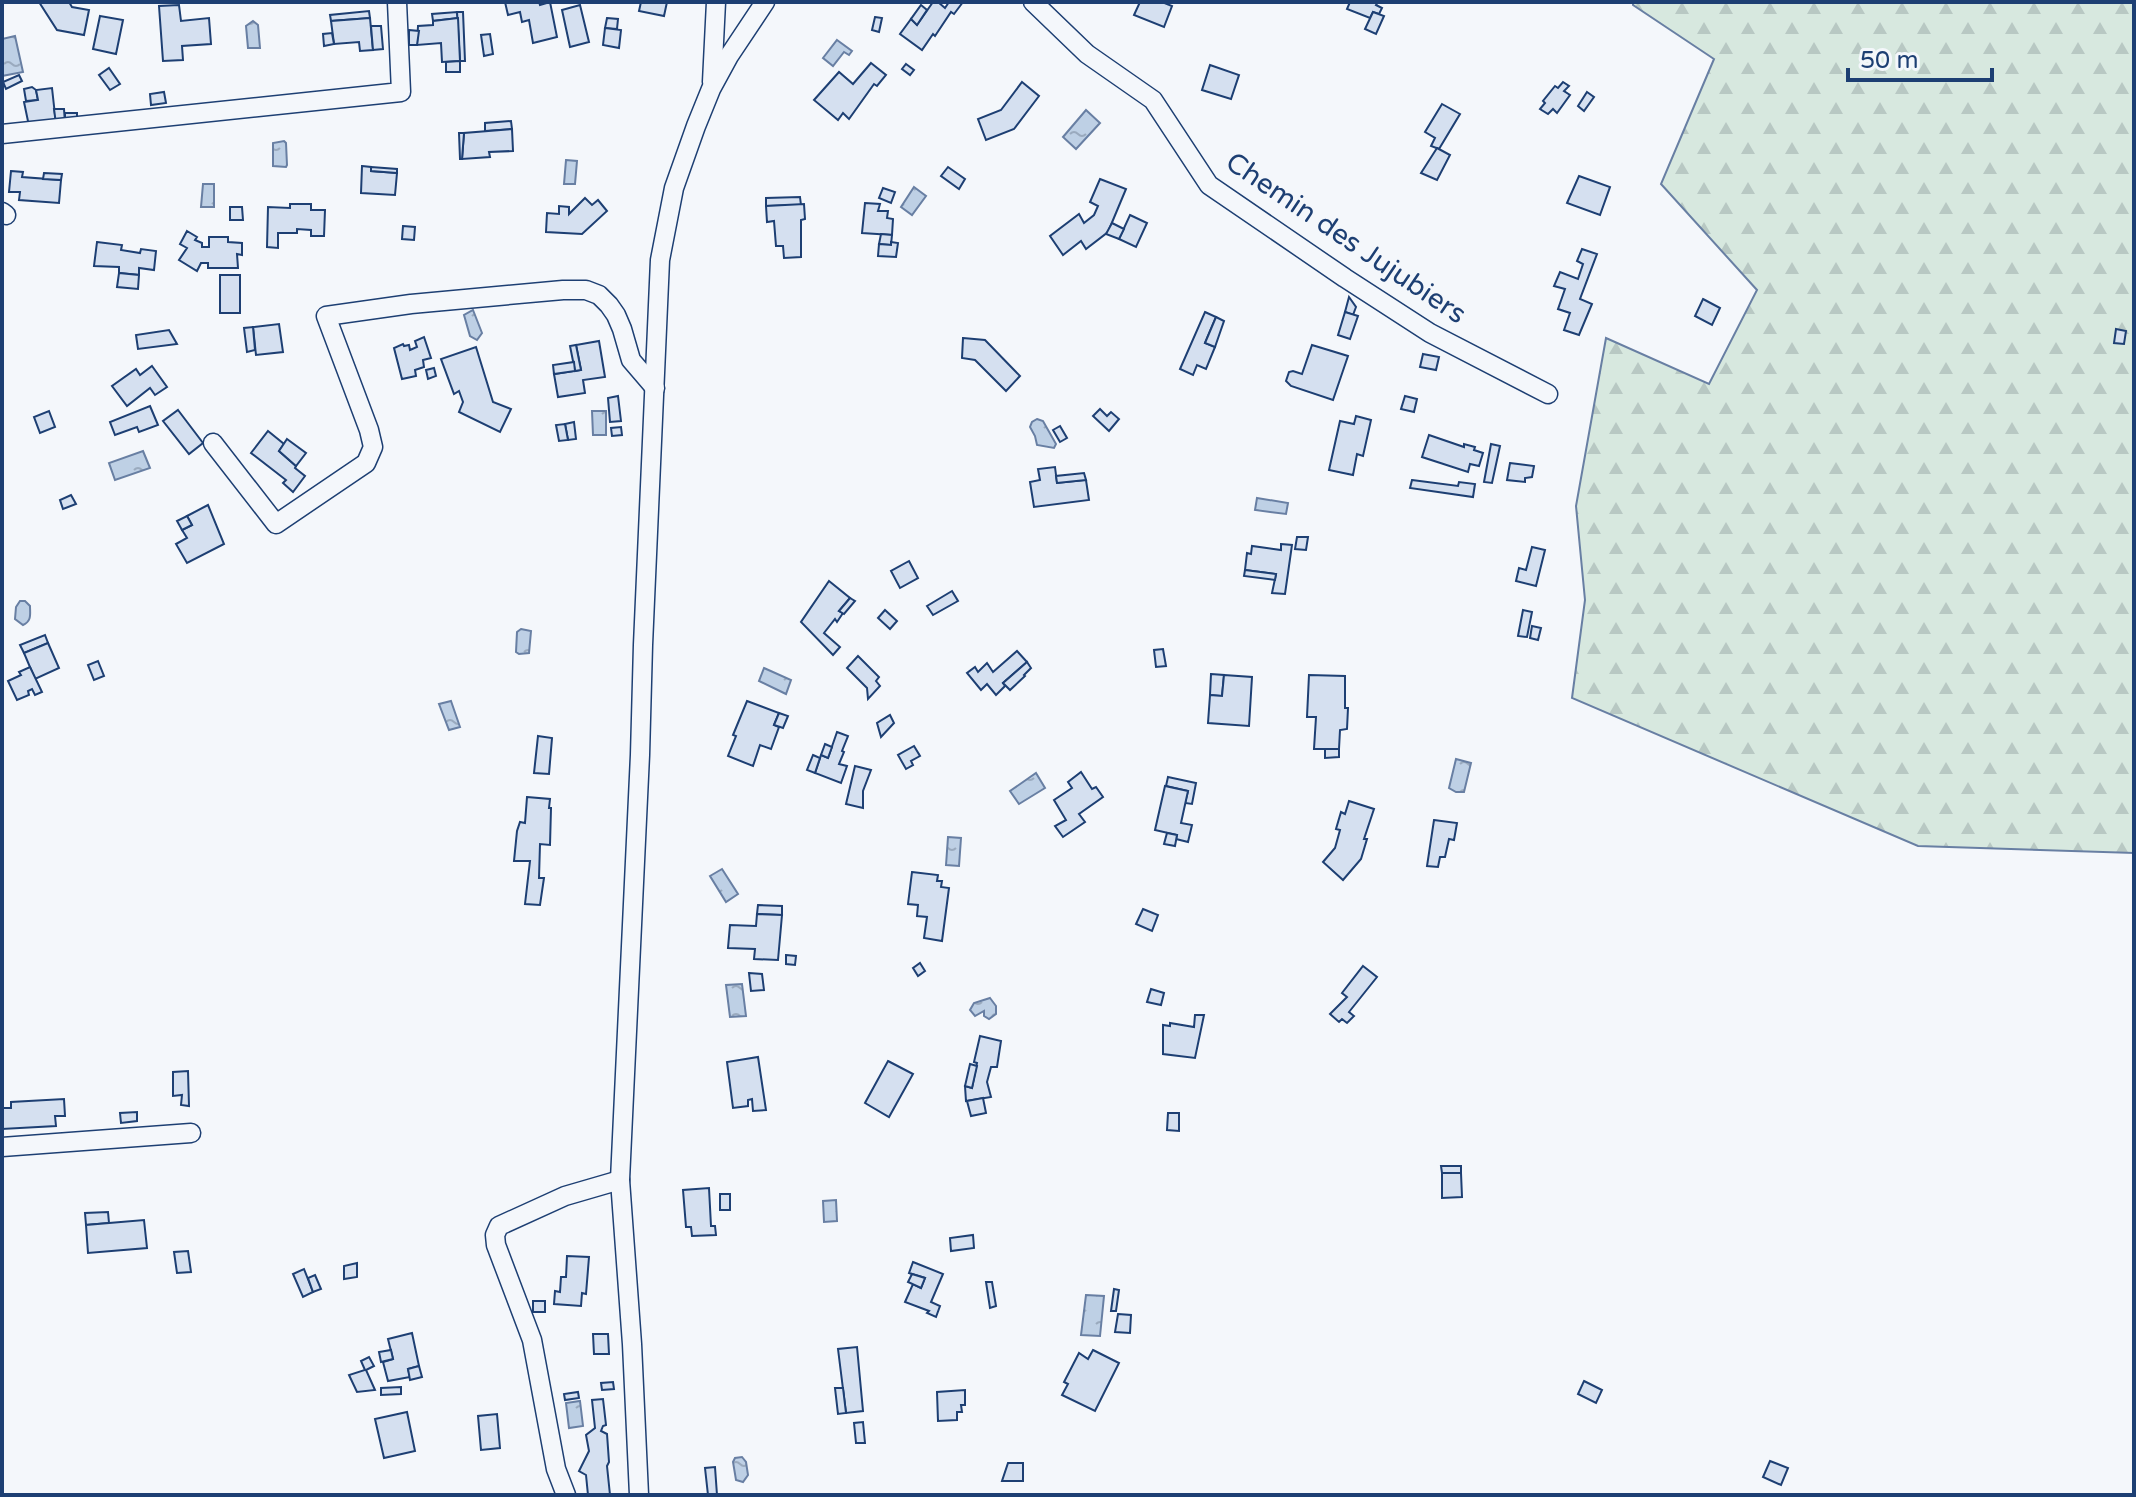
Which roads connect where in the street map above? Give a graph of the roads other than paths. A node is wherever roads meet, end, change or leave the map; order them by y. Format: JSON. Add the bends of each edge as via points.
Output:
{"nodes":[{"id":1,"x":397,"y":2,"type":"edge"},
{"id":2,"x":716,"y":2,"type":"edge"},
{"id":3,"x":765,"y":2,"type":"edge"},
{"id":4,"x":1033,"y":2,"type":"edge"},
{"id":5,"x":711,"y":89,"type":"junction"},
{"id":6,"x":2,"y":134,"type":"edge"},
{"id":7,"x":655,"y":388,"type":"junction"},
{"id":8,"x":1548,"y":394,"type":"dead end"},
{"id":9,"x":213,"y":443,"type":"dead end"},
{"id":10,"x":191,"y":1133,"type":"dead end"},
{"id":11,"x":2,"y":1147,"type":"edge"},
{"id":12,"x":620,"y":1180,"type":"junction"},
{"id":13,"x":566,"y":1495,"type":"edge"},
{"id":14,"x":639,"y":1495,"type":"edge"}],
"edges":[{"from":1,"to":6,"type":"street","via":[[401,92]]},
{"from":2,"to":5,"type":"street"},
{"from":3,"to":5,"type":"street"},
{"from":4,"to":8,"type":"street","name":"Chemin des Jujubiers","via":[[1087,54],[1153,100],[1209,185],[1430,333]]},
{"from":5,"to":7,"type":"street","via":[[666,224],[658,275]]},
{"from":7,"to":9,"type":"street","via":[[631,360],[616,315],[599,295],[586,290],[411,304],[326,316],[369,430],[373,447],[366,463],[276,524]]},
{"from":7,"to":12,"type":"street"},
{"from":10,"to":11,"type":"street"},
{"from":12,"to":13,"type":"street","via":[[565,1196],[499,1226],[495,1235],[532,1340],[556,1469]]},
{"from":12,"to":14,"type":"street"}]}
